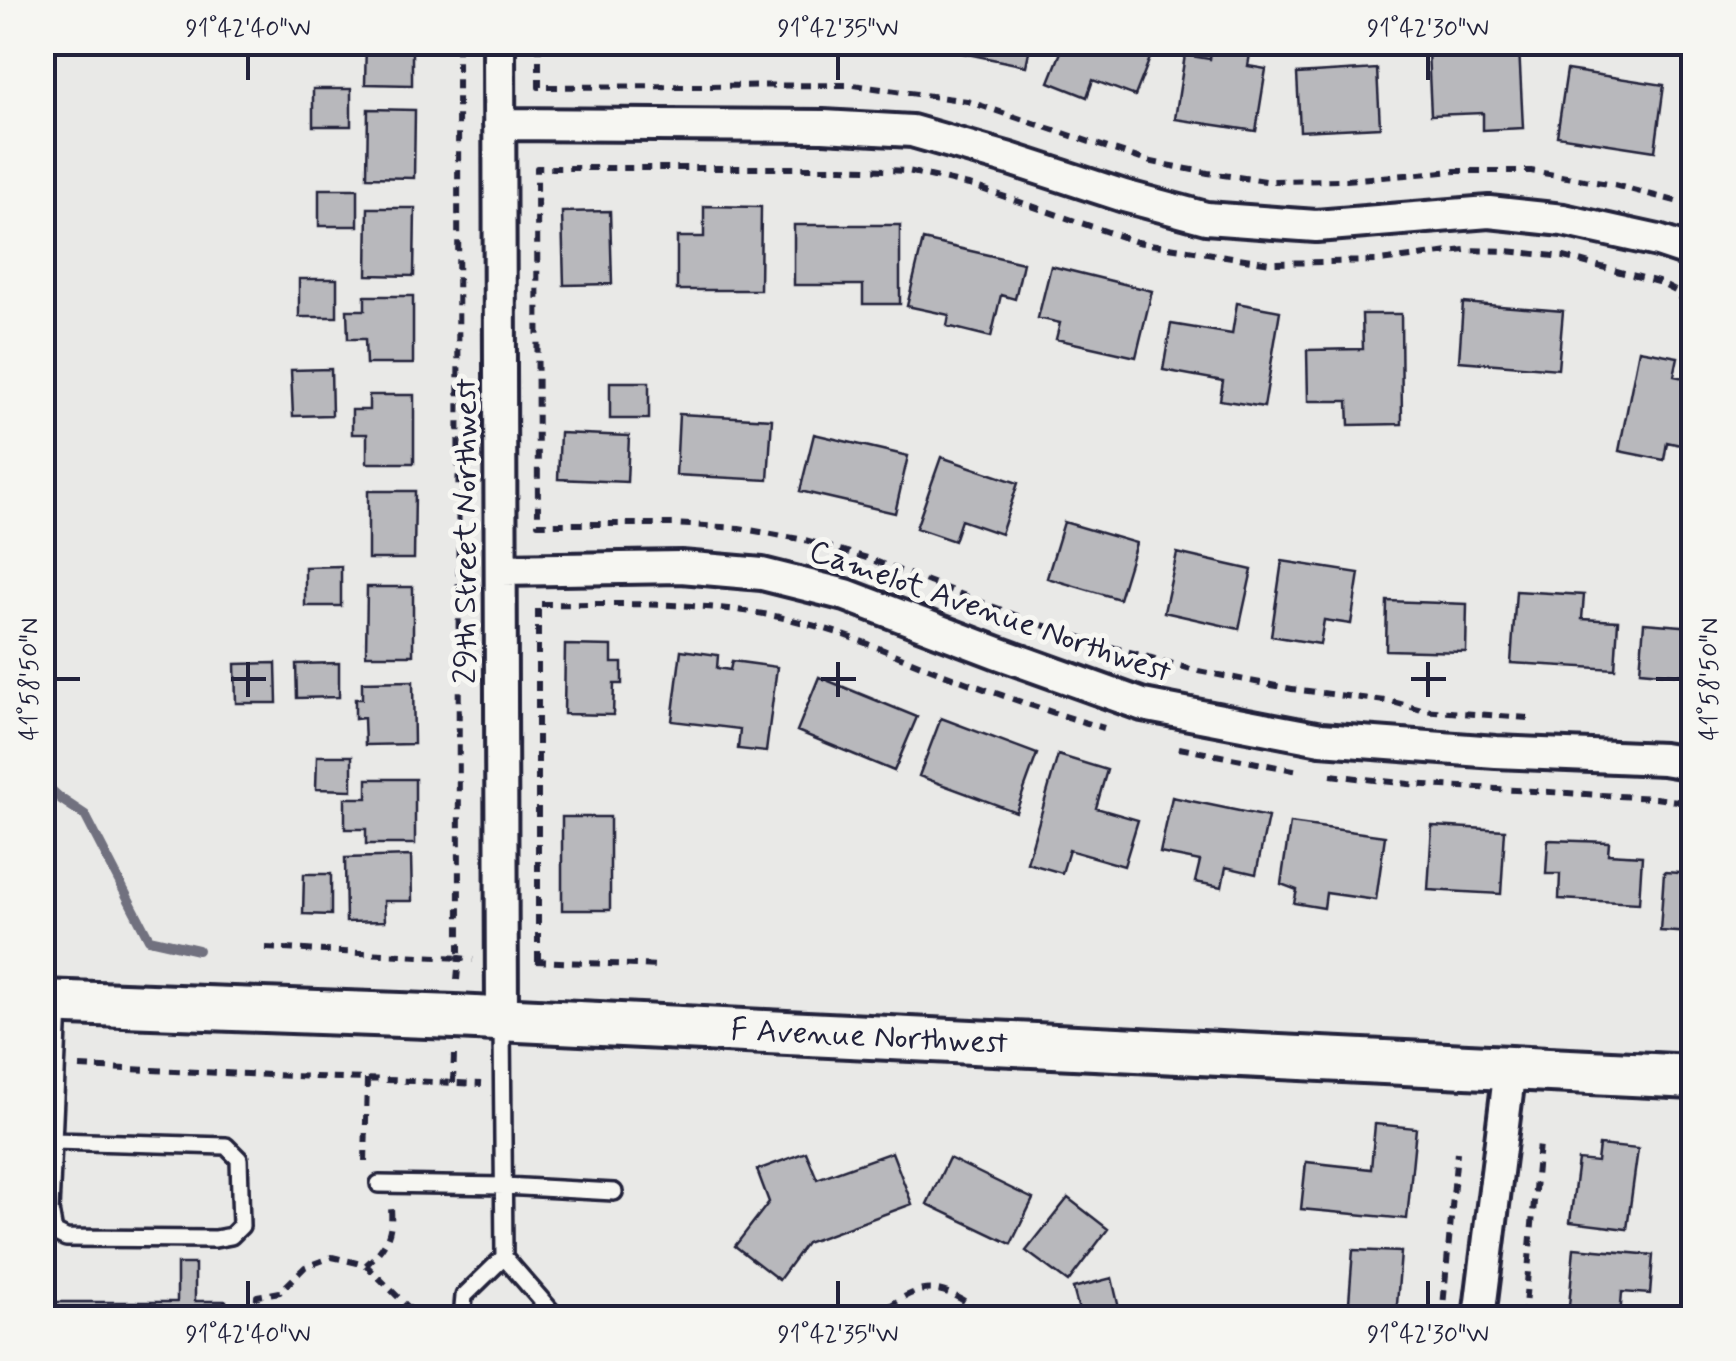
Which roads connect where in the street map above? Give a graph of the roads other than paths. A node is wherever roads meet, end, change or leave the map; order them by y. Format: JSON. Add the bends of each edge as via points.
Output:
{"nodes":[{"id":1,"x":499,"y":42,"type":"edge"},
{"id":2,"x":499,"y":124,"type":"junction"},
{"id":3,"x":1694,"y":253,"type":"edge"},
{"id":4,"x":501,"y":570,"type":"junction"},
{"id":5,"x":1694,"y":764,"type":"edge"},
{"id":6,"x":51,"y":1002,"type":"edge"},
{"id":7,"x":502,"y":1020,"type":"junction"},
{"id":8,"x":1510,"y":1068,"type":"junction"},
{"id":9,"x":1694,"y":1077,"type":"edge"},
{"id":10,"x":48,"y":1141,"type":"edge"},
{"id":11,"x":379,"y":1184,"type":"dead end"},
{"id":12,"x":504,"y":1186,"type":"junction"},
{"id":13,"x":614,"y":1192,"type":"dead end"},
{"id":14,"x":504,"y":1257,"type":"junction"},
{"id":15,"x":462,"y":1318,"type":"edge"},
{"id":16,"x":557,"y":1318,"type":"edge"},
{"id":17,"x":1479,"y":1318,"type":"edge"}],
"edges":[{"from":1,"to":2,"type":"street","name":"29th Street Northwest"},
{"from":2,"to":3,"type":"street","via":[[912,131],[1206,218],[1316,226],[1488,212],[1563,220]]},
{"from":2,"to":4,"type":"street","name":"29th Street Northwest"},
{"from":4,"to":5,"type":"street","name":"Camelot Avenue Northwest","via":[[681,567],[762,574],[846,595],[1143,705],[1321,739]]},
{"from":4,"to":7,"type":"street","name":"29th Street Northwest"},
{"from":6,"to":7,"type":"main road","name":"F Avenue Northwest"},
{"from":6,"to":10,"type":"lane","via":[[56,1066]]},
{"from":7,"to":8,"type":"main road","name":"F Avenue Northwest"},
{"from":7,"to":12,"type":"lane"},
{"from":8,"to":9,"type":"main road","name":"F Avenue Northwest"},
{"from":8,"to":17,"type":"street"},
{"from":10,"to":10,"type":"lane","via":[[226,1146],[239,1159],[241,1226],[214,1239],[66,1238],[54,1232]]},
{"from":11,"to":12,"type":"lane"},
{"from":12,"to":13,"type":"lane"},
{"from":12,"to":14,"type":"lane"},
{"from":14,"to":15,"type":"lane","via":[[464,1296]]},
{"from":14,"to":16,"type":"lane"}]}
